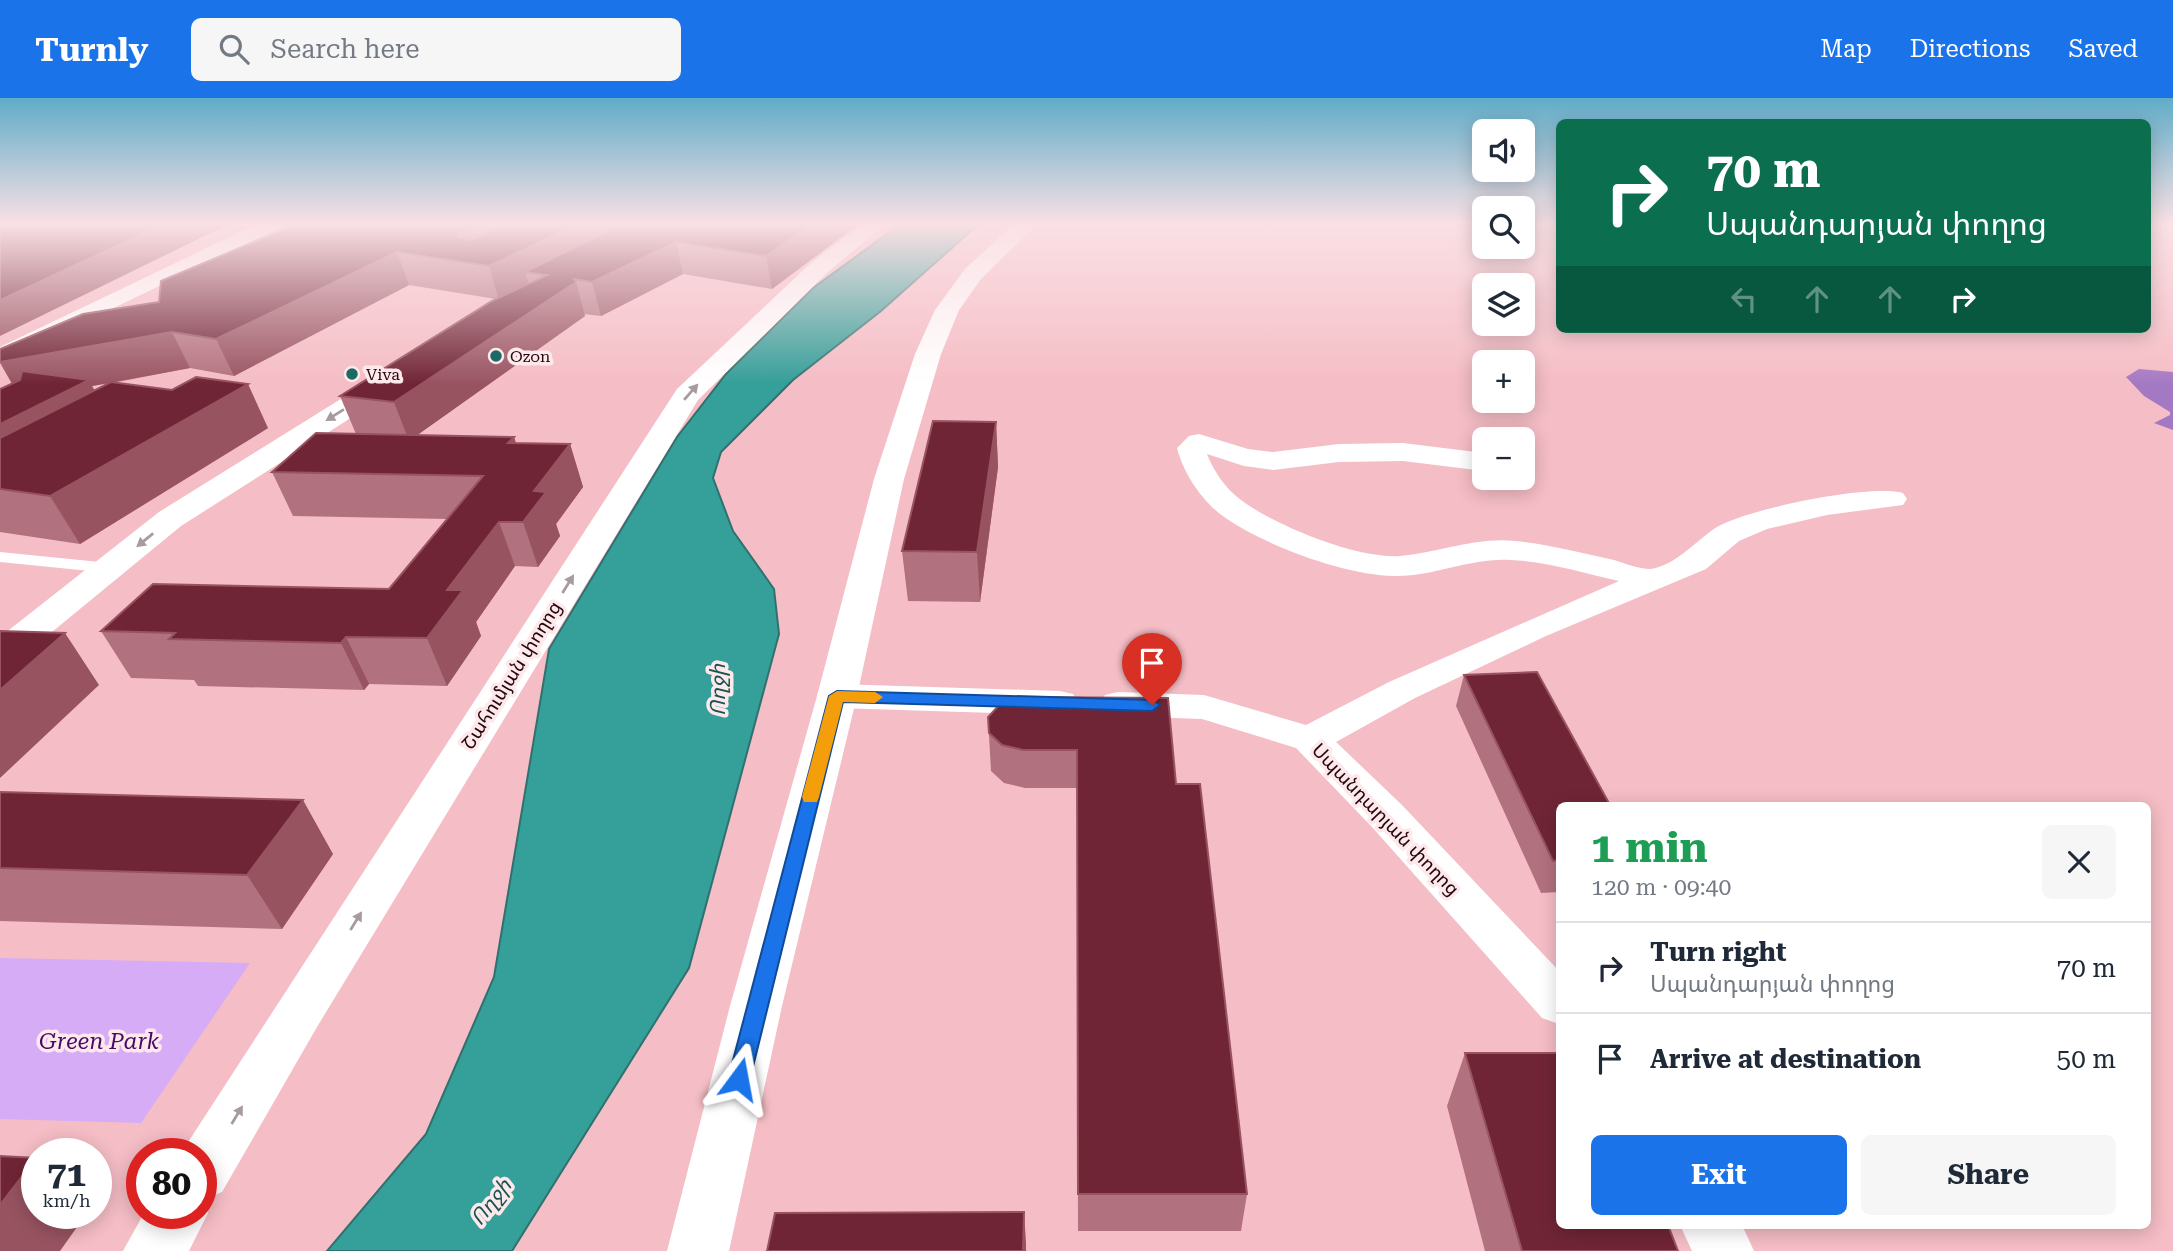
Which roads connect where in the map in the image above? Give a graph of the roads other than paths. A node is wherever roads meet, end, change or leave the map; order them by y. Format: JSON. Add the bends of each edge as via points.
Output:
{"nodes":[{"id":1,"x":163,"y":277,"type":"edge"},
{"id":2,"x":810,"y":277,"type":"edge"},
{"id":3,"x":972,"y":277,"type":"edge"},
{"id":4,"x":0,"y":356,"type":"edge"},
{"id":5,"x":417,"y":363,"type":"edge"},
{"id":6,"x":1472,"y":461,"type":"edge"},
{"id":7,"x":1892,"y":499,"type":"dead end"},
{"id":8,"x":0,"y":557,"type":"edge"},
{"id":9,"x":110,"y":568,"type":"junction"},
{"id":10,"x":1652,"y":579,"type":"junction"},
{"id":11,"x":0,"y":656,"type":"edge"},
{"id":12,"x":837,"y":696,"type":"junction"},
{"id":13,"x":1310,"y":739,"type":"junction"},
{"id":14,"x":1556,"y":1000,"type":"edge"},
{"id":15,"x":217,"y":1147,"type":"edge"},
{"id":16,"x":167,"y":1229,"type":"edge"},
{"id":17,"x":1711,"y":1229,"type":"edge"},
{"id":18,"x":154,"y":1251,"type":"edge"},
{"id":19,"x":698,"y":1251,"type":"edge"},
{"id":20,"x":1725,"y":1251,"type":"edge"}],
"edges":[{"from":1,"to":4,"type":"street"},
{"from":15,"to":2,"type":"main road","name":"Շահումյան փողոց","one_way":true,"via":[[687,395]]},
{"from":3,"to":12,"type":"main road","via":[[947,310],[928,354],[889,479]]},
{"from":5,"to":9,"type":"main road","one_way":true,"via":[[170,519]]},
{"from":6,"to":10,"type":"street","via":[[1403,452],[1273,461],[1199,442],[1191,448],[1198,470],[1230,507],[1269,527],[1368,564],[1398,566],[1511,550]]},
{"from":7,"to":10,"type":"street","via":[[1827,506],[1757,522],[1728,534],[1694,562]]},
{"from":8,"to":9,"type":"lane"},
{"from":9,"to":11,"type":"main road"},
{"from":10,"to":13,"type":"street","via":[[1498,645]]},
{"from":12,"to":13,"type":"street","name":"Սպանդարյան փողոց","via":[[1204,707]]},
{"from":12,"to":19,"type":"main road"},
{"from":13,"to":14,"type":"street","name":"Սպանդարյան փողոց"},
{"from":16,"to":18,"type":"main road"},
{"from":17,"to":20,"type":"street"}]}
